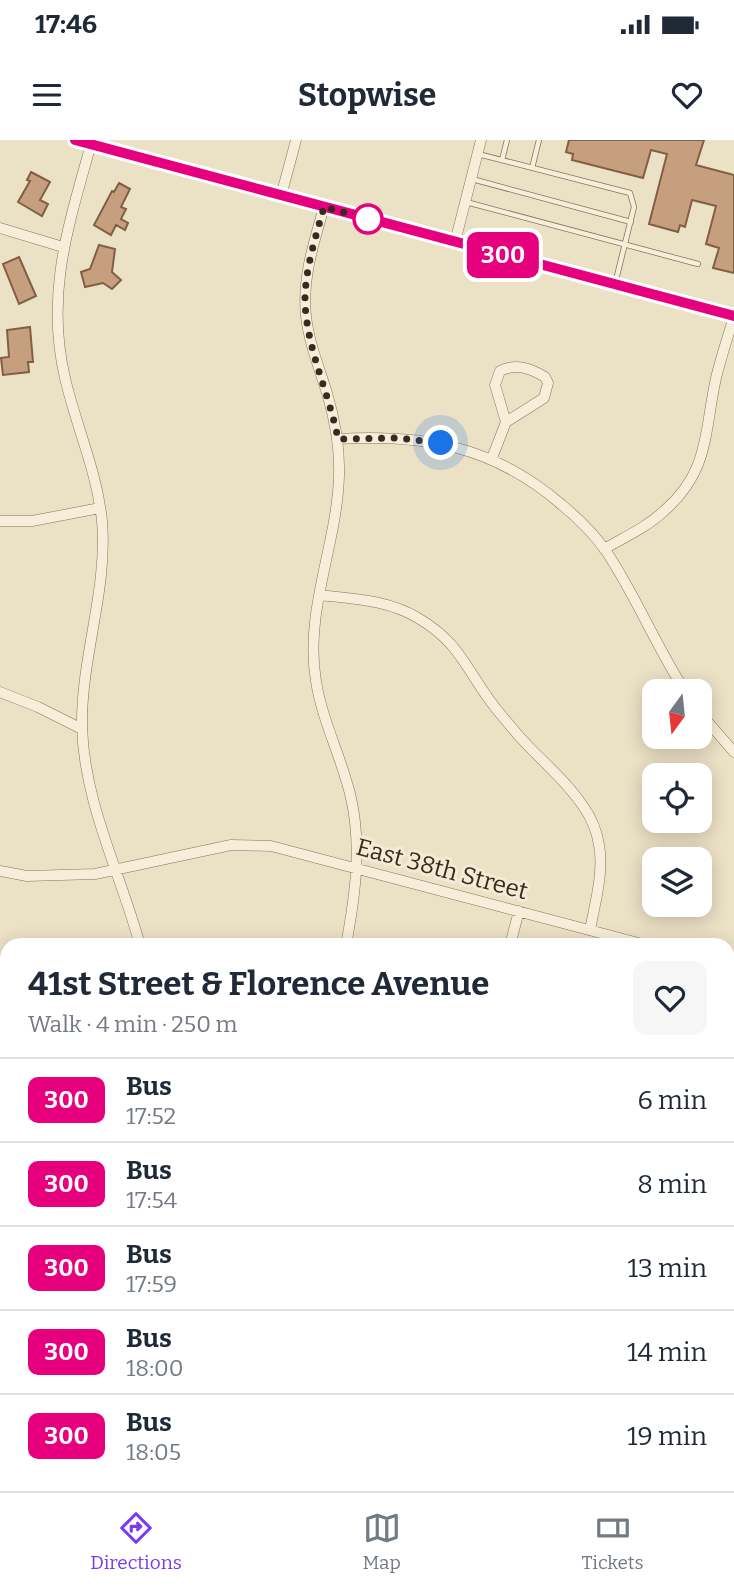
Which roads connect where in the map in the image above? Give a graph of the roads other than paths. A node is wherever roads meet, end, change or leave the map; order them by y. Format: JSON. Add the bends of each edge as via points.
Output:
{"nodes":[{"id":1,"x":75,"y":140,"type":"edge"},
{"id":2,"x":296,"y":140,"type":"edge"},
{"id":3,"x":481,"y":140,"type":"edge"},
{"id":4,"x":508,"y":140,"type":"edge"},
{"id":5,"x":540,"y":140,"type":"edge"},
{"id":6,"x":90,"y":144,"type":"junction"},
{"id":7,"x":112,"y":145,"type":"edge"},
{"id":8,"x":478,"y":154,"type":"junction"},
{"id":9,"x":502,"y":160,"type":"junction"},
{"id":10,"x":532,"y":168,"type":"junction"},
{"id":11,"x":471,"y":178,"type":"junction"},
{"id":12,"x":281,"y":196,"type":"junction"},
{"id":13,"x":465,"y":202,"type":"junction"},
{"id":14,"x":324,"y":207,"type":"junction"},
{"id":15,"x":631,"y":222,"type":"junction"},
{"id":16,"x":0,"y":228,"type":"edge"},
{"id":17,"x":455,"y":242,"type":"junction"},
{"id":18,"x":625,"y":244,"type":"junction"},
{"id":19,"x":63,"y":247,"type":"junction"},
{"id":20,"x":698,"y":264,"type":"dead end"},
{"id":21,"x":615,"y":284,"type":"junction"},
{"id":22,"x":734,"y":316,"type":"edge"},
{"id":23,"x":506,"y":422,"type":"junction"},
{"id":24,"x":338,"y":439,"type":"junction"},
{"id":25,"x":492,"y":458,"type":"junction"},
{"id":26,"x":100,"y":508,"type":"junction"},
{"id":27,"x":0,"y":521,"type":"edge"},
{"id":28,"x":604,"y":549,"type":"junction"},
{"id":29,"x":320,"y":595,"type":"junction"},
{"id":30,"x":678,"y":679,"type":"edge"},
{"id":31,"x":0,"y":692,"type":"edge"},
{"id":32,"x":712,"y":727,"type":"edge"},
{"id":33,"x":82,"y":729,"type":"junction"},
{"id":34,"x":734,"y":752,"type":"edge"},
{"id":35,"x":357,"y":867,"type":"junction"},
{"id":36,"x":115,"y":869,"type":"junction"},
{"id":37,"x":0,"y":871,"type":"edge"},
{"id":38,"x":519,"y":911,"type":"junction"},
{"id":39,"x":590,"y":930,"type":"junction"},
{"id":40,"x":138,"y":938,"type":"edge"},
{"id":41,"x":347,"y":938,"type":"edge"},
{"id":42,"x":512,"y":938,"type":"edge"},
{"id":43,"x":620,"y":938,"type":"edge"}],
"edges":[{"from":1,"to":6,"type":"main road"},
{"from":2,"to":12,"type":"street"},
{"from":3,"to":8,"type":"street"},
{"from":4,"to":9,"type":"lane"},
{"from":5,"to":10,"type":"lane"},
{"from":6,"to":7,"type":"main road"},
{"from":6,"to":19,"type":"street"},
{"from":7,"to":12,"type":"main road"},
{"from":8,"to":9,"type":"lane"},
{"from":8,"to":11,"type":"street"},
{"from":9,"to":10,"type":"lane"},
{"from":10,"to":15,"type":"lane","via":[[630,193],[634,207]]},
{"from":11,"to":13,"type":"street"},
{"from":11,"to":15,"type":"lane"},
{"from":12,"to":14,"type":"main road"},
{"from":13,"to":17,"type":"street"},
{"from":13,"to":18,"type":"lane"},
{"from":14,"to":17,"type":"main road"},
{"from":14,"to":24,"type":"street","via":[[306,278],[306,316]]},
{"from":15,"to":18,"type":"lane"},
{"from":16,"to":19,"type":"street"},
{"from":17,"to":21,"type":"main road"},
{"from":18,"to":20,"type":"lane"},
{"from":18,"to":21,"type":"lane"},
{"from":19,"to":26,"type":"street","via":[[57,302],[65,377]]},
{"from":21,"to":22,"type":"main road"},
{"from":22,"to":28,"type":"street","via":[[698,466],[666,510]]},
{"from":23,"to":23,"type":"street","via":[[544,398],[545,377],[515,366],[500,371],[495,385]]},
{"from":23,"to":25,"type":"street"},
{"from":24,"to":25,"type":"street","via":[[426,440]]},
{"from":24,"to":29,"type":"street","via":[[337,503]]},
{"from":25,"to":28,"type":"street","via":[[551,495]]},
{"from":26,"to":27,"type":"street","via":[[32,521]]},
{"from":26,"to":33,"type":"street","via":[[103,550],[85,666]]},
{"from":28,"to":30,"type":"street"},
{"from":29,"to":35,"type":"street","via":[[313,632],[316,681],[351,799]]},
{"from":29,"to":39,"type":"street","via":[[375,601],[417,617],[439,632],[519,736],[584,807],[600,847]]},
{"from":31,"to":33,"type":"street"},
{"from":32,"to":34,"type":"street"},
{"from":33,"to":36,"type":"street","via":[[93,801]]},
{"from":35,"to":36,"type":"street","name":"East 38th Street","via":[[271,846],[227,846]]},
{"from":35,"to":38,"type":"street","name":"East 38th Street"},
{"from":35,"to":41,"type":"street"},
{"from":36,"to":37,"type":"street","name":"East 38th Street","via":[[27,876]]},
{"from":36,"to":40,"type":"street"},
{"from":38,"to":39,"type":"street","name":"East 38th Street"},
{"from":38,"to":42,"type":"street"},
{"from":39,"to":43,"type":"street","name":"East 38th Street"}]}
